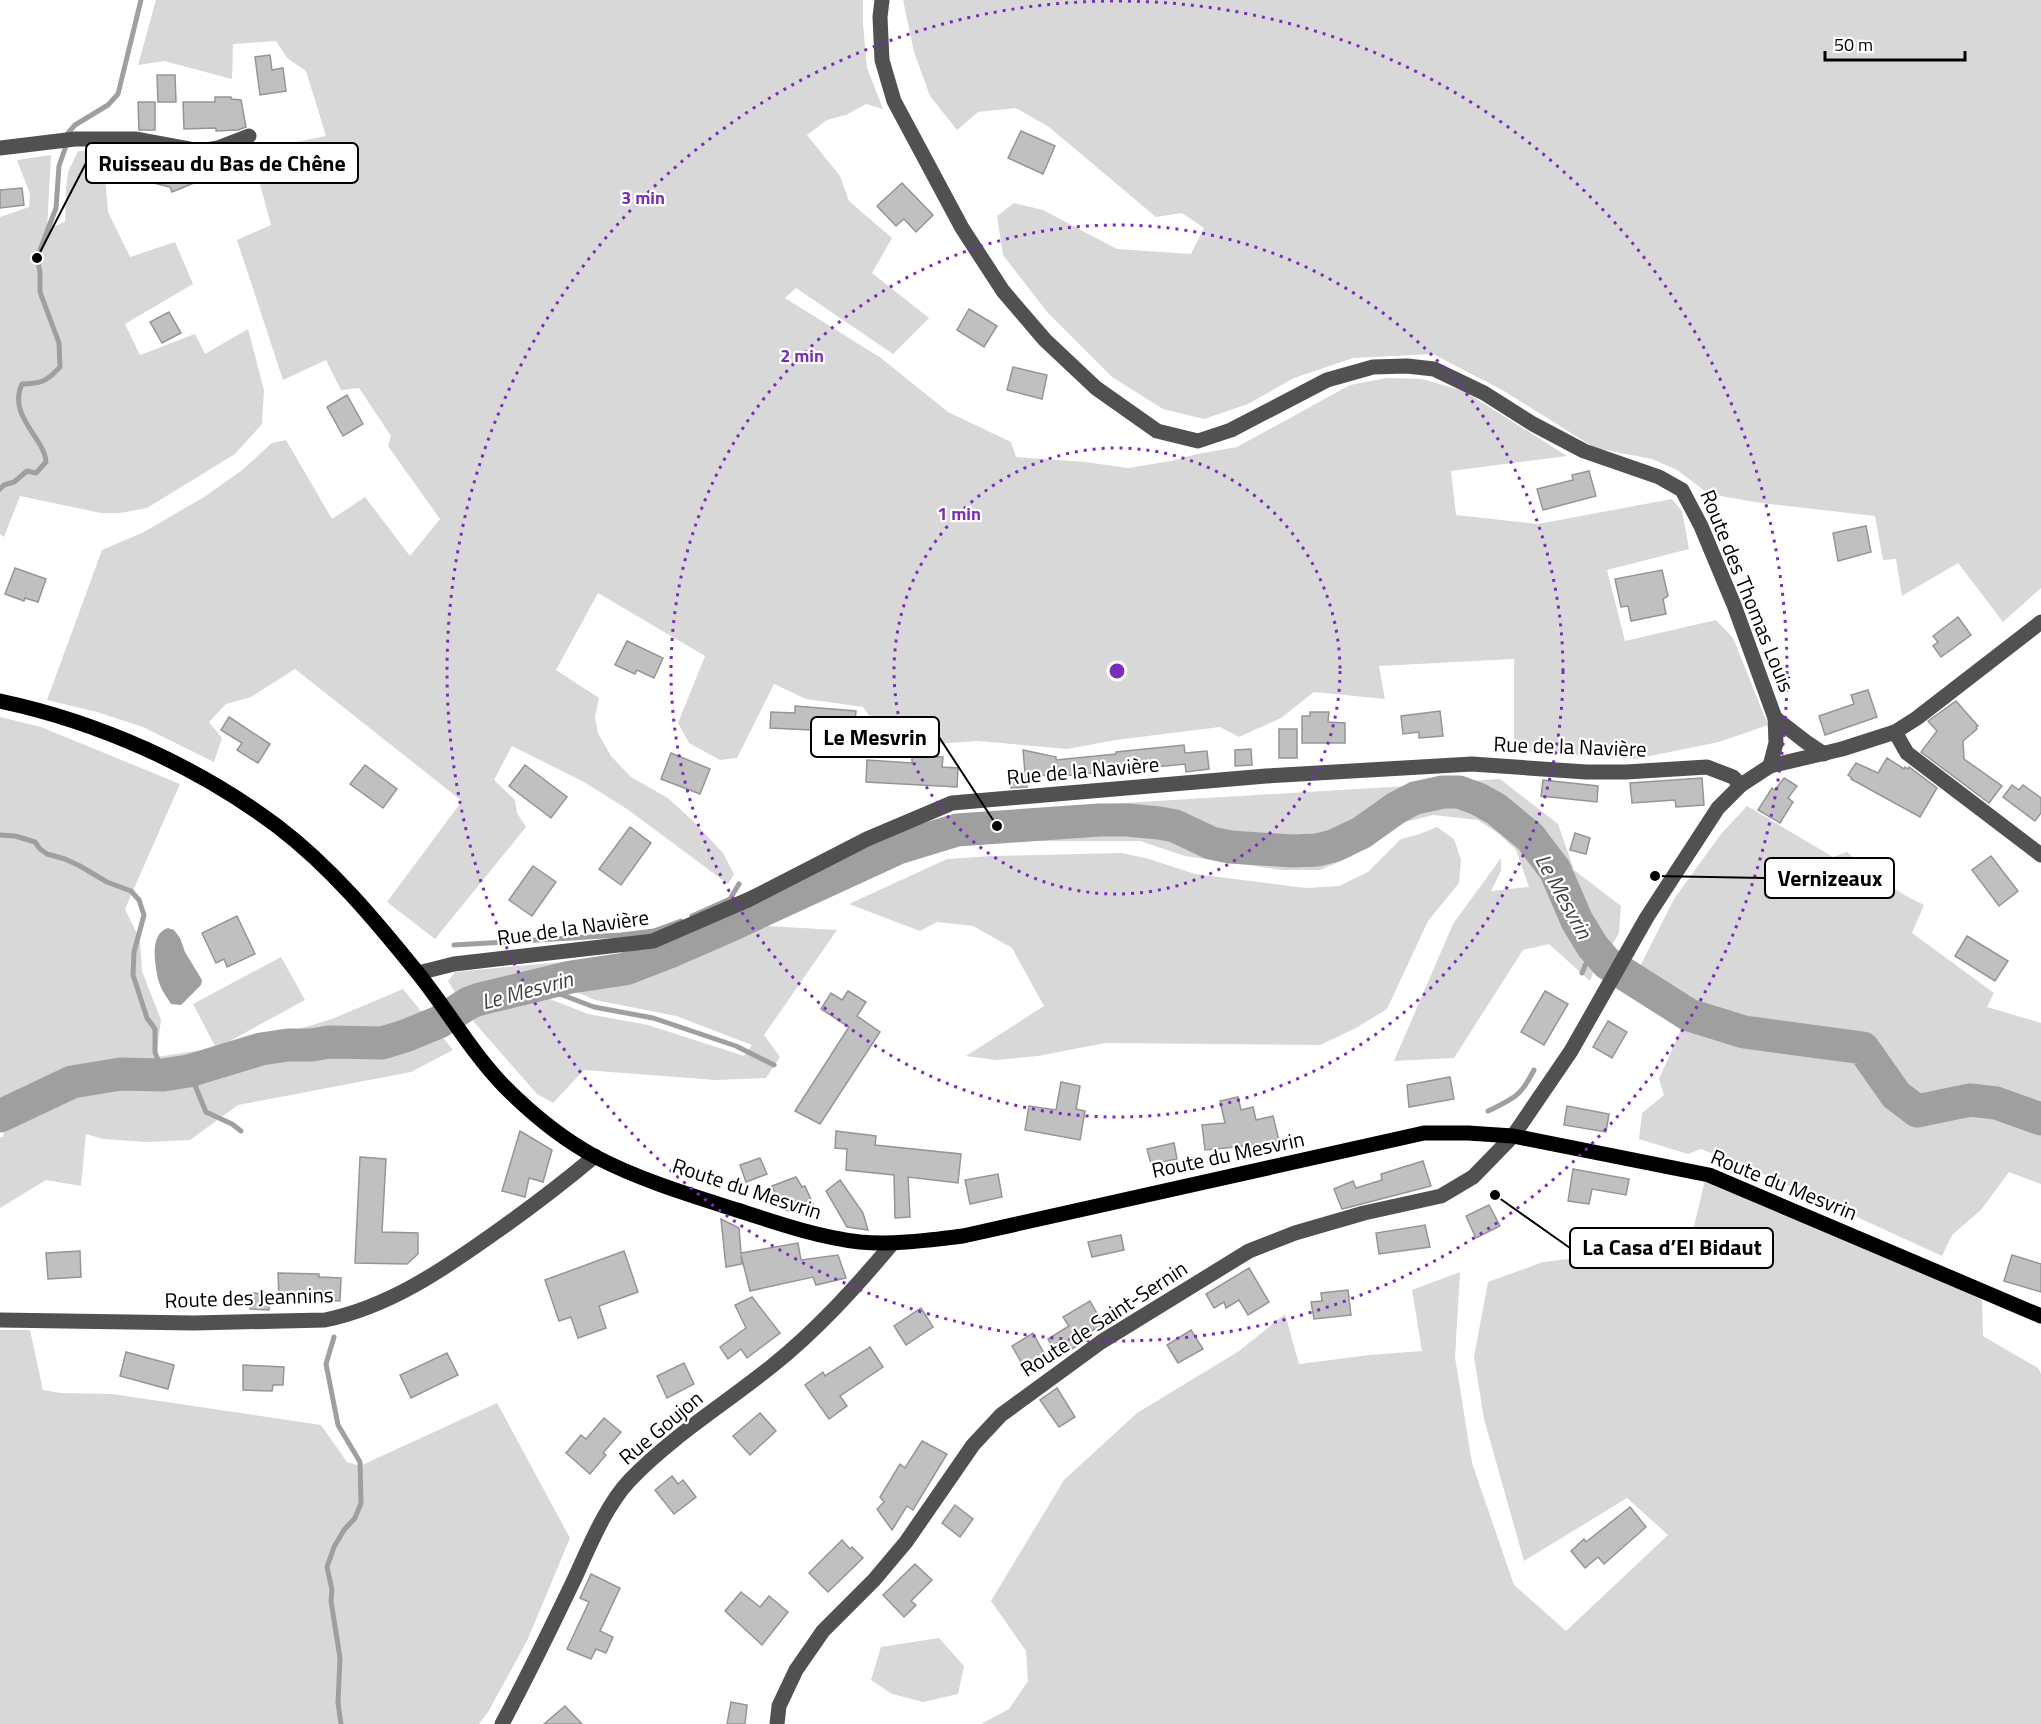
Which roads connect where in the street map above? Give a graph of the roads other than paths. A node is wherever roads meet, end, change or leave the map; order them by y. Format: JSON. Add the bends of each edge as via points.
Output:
{"nodes":[{"id":1,"x":882,"y":0,"type":"edge"},
{"id":2,"x":249,"y":136,"type":"dead end"},
{"id":3,"x":0,"y":148,"type":"edge"},
{"id":4,"x":2041,"y":622,"type":"edge"},
{"id":5,"x":0,"y":702,"type":"edge"},
{"id":6,"x":1775,"y":718,"type":"junction"},
{"id":7,"x":1895,"y":732,"type":"junction"},
{"id":8,"x":1824,"y":754,"type":"junction"},
{"id":9,"x":1770,"y":766,"type":"junction"},
{"id":10,"x":1742,"y":785,"type":"junction"},
{"id":11,"x":2041,"y":855,"type":"edge"},
{"id":12,"x":418,"y":973,"type":"junction"},
{"id":13,"x":1513,"y":1136,"type":"junction"},
{"id":14,"x":595,"y":1156,"type":"junction"},
{"id":15,"x":892,"y":1244,"type":"junction"},
{"id":16,"x":2041,"y":1316,"type":"edge"},
{"id":17,"x":0,"y":1320,"type":"edge"},
{"id":18,"x":502,"y":1724,"type":"edge"},
{"id":19,"x":777,"y":1724,"type":"edge"}],
"edges":[{"from":1,"to":6,"type":"street","name":"Route des Thomas Louis","via":[[882,60],[894,101],[962,228],[1003,291],[1045,340],[1095,388],[1157,431],[1198,441],[1231,430],[1327,380],[1373,367],[1434,369],[1584,451],[1659,477],[1682,489],[1690,504],[1734,605]]},
{"from":2,"to":3,"type":"street","via":[[200,151],[135,139],[75,139]]},
{"from":4,"to":7,"type":"street"},
{"from":5,"to":12,"type":"main road","name":"Route du Mesvrin","via":[[36,709],[116,737],[207,779],[243,802],[331,873]]},
{"from":6,"to":8,"type":"street"},
{"from":6,"to":9,"type":"street","name":"Route des Thomas Louis","via":[[1776,743]]},
{"from":7,"to":8,"type":"street"},
{"from":7,"to":11,"type":"street","via":[[1907,753]]},
{"from":8,"to":9,"type":"street"},
{"from":9,"to":10,"type":"street"},
{"from":10,"to":12,"type":"street","name":"Rue de la Navière","via":[[1707,767],[1586,772],[1472,764],[1266,776],[952,803],[653,941],[454,964]]},
{"from":10,"to":13,"type":"street","name":"Route de Saint-Sernin","via":[[1718,808],[1635,938],[1571,1051]]},
{"from":12,"to":14,"type":"main road","name":"Route du Mesvrin","via":[[505,1086],[552,1127]]},
{"from":13,"to":15,"type":"main road","name":"Route du Mesvrin","via":[[1424,1133],[963,1236]]},
{"from":13,"to":16,"type":"main road","name":"Route du Mesvrin","via":[[1709,1175]]},
{"from":13,"to":19,"type":"street","name":"Route de Saint-Sernin","via":[[1473,1177],[1441,1196],[1364,1213],[1249,1251],[1101,1341],[1016,1403],[973,1445],[906,1542],[874,1580],[823,1631],[796,1670],[779,1706]]},
{"from":14,"to":15,"type":"main road","name":"Route du Mesvrin","via":[[676,1189],[783,1225],[846,1240]]},
{"from":14,"to":17,"type":"street","name":"Route des Jeannins","via":[[555,1190],[454,1262],[406,1291],[345,1316],[325,1320],[194,1323]]},
{"from":15,"to":18,"type":"street","name":"Rue Goujon","via":[[812,1332],[629,1481],[602,1520]]}]}
